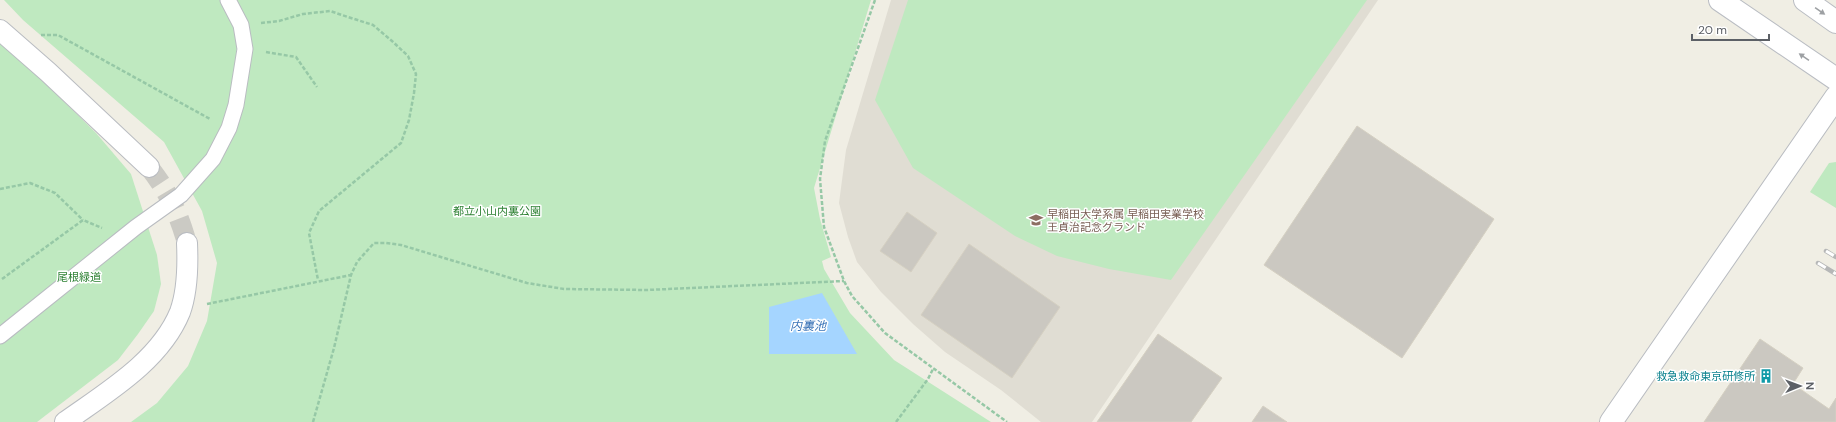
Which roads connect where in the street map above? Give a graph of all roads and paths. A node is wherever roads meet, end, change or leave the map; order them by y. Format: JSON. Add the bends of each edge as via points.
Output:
{"nodes":[{"id":1,"x":228,"y":0,"type":"edge"},
{"id":2,"x":875,"y":0,"type":"edge"},
{"id":3,"x":1720,"y":0,"type":"edge"},
{"id":4,"x":1805,"y":0,"type":"edge"},
{"id":5,"x":1836,"y":22,"type":"edge"},
{"id":6,"x":241,"y":25,"type":"junction"},
{"id":7,"x":0,"y":30,"type":"edge"},
{"id":8,"x":34,"y":35,"type":"dead end"},
{"id":9,"x":245,"y":49,"type":"junction"},
{"id":10,"x":1836,"y":79,"type":"edge"},
{"id":11,"x":317,"y":87,"type":"dead end"},
{"id":12,"x":1836,"y":97,"type":"edge"},
{"id":13,"x":229,"y":128,"type":"junction"},
{"id":14,"x":149,"y":167,"type":"tunnel mouth"},
{"id":15,"x":0,"y":189,"type":"edge"},
{"id":16,"x":83,"y":220,"type":"junction"},
{"id":17,"x":136,"y":227,"type":"junction"},
{"id":18,"x":187,"y":243,"type":"tunnel mouth"},
{"id":19,"x":351,"y":274,"type":"junction"},
{"id":20,"x":2,"y":279,"type":"dead end"},
{"id":21,"x":318,"y":280,"type":"junction"},
{"id":22,"x":844,"y":281,"type":"junction"},
{"id":23,"x":180,"y":310,"type":"junction"},
{"id":24,"x":0,"y":336,"type":"edge"},
{"id":25,"x":933,"y":369,"type":"junction"},
{"id":26,"x":66,"y":422,"type":"edge"},
{"id":27,"x":313,"y":422,"type":"edge"},
{"id":28,"x":896,"y":422,"type":"edge"},
{"id":29,"x":1007,"y":422,"type":"edge"},
{"id":30,"x":1611,"y":422,"type":"edge"}],
"edges":[{"from":1,"to":6,"type":"street"},
{"from":2,"to":22,"type":"path","via":[[825,141],[820,178],[824,227]]},
{"from":10,"to":3,"type":"street","one_way":true},
{"from":4,"to":5,"type":"street","one_way":true},
{"from":6,"to":9,"type":"street"},
{"from":6,"to":21,"type":"path","via":[[279,22],[303,14],[330,12],[373,25],[408,56],[416,74],[409,120],[400,143],[319,211],[314,220],[309,233]]},
{"from":7,"to":14,"type":"street"},
{"from":8,"to":13,"type":"path","via":[[58,35]]},
{"from":9,"to":11,"type":"path","via":[[296,57]]},
{"from":9,"to":13,"type":"street","via":[[236,105]]},
{"from":12,"to":30,"type":"street"},
{"from":13,"to":17,"type":"street","via":[[214,159],[181,195]]},
{"from":15,"to":16,"type":"path","via":[[30,183],[55,193]]},
{"from":16,"to":17,"type":"path","via":[[108,230]]},
{"from":16,"to":20,"type":"path"},
{"from":17,"to":24,"type":"street"},
{"from":18,"to":23,"type":"street","via":[[188,269]]},
{"from":19,"to":21,"type":"path"},
{"from":19,"to":22,"type":"path","via":[[357,262],[374,244],[386,243],[401,245],[527,283],[564,289],[647,290]]},
{"from":19,"to":27,"type":"path"},
{"from":21,"to":23,"type":"path"},
{"from":22,"to":25,"type":"path","via":[[852,296],[886,333]]},
{"from":23,"to":26,"type":"street","via":[[172,329],[152,355]]},
{"from":25,"to":28,"type":"path"},
{"from":25,"to":29,"type":"path"}]}
